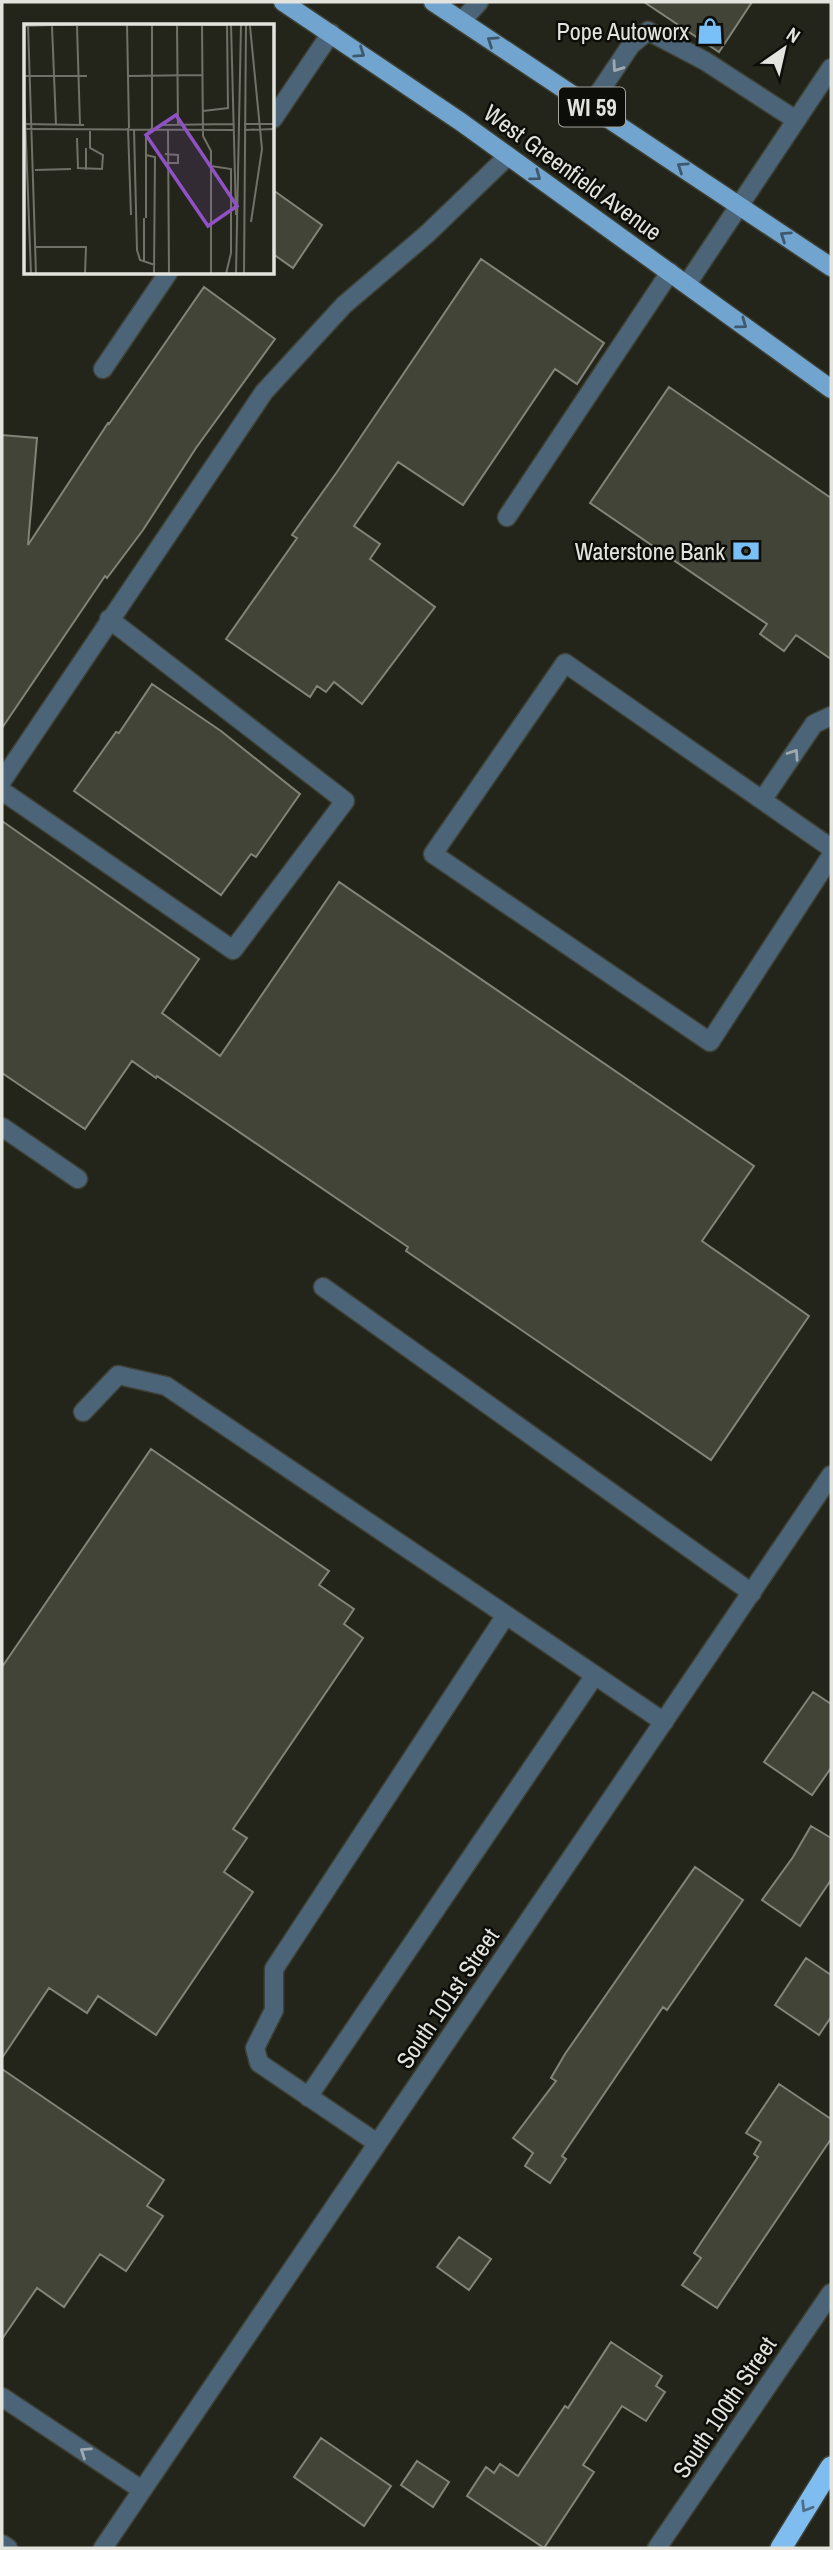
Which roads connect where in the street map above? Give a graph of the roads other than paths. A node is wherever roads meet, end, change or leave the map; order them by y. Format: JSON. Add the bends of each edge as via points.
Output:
{"nodes":[{"id":1,"x":283,"y":2,"type":"edge"},
{"id":2,"x":433,"y":2,"type":"edge"},
{"id":3,"x":479,"y":2,"type":"edge"},
{"id":4,"x":462,"y":21,"type":"junction"},
{"id":5,"x":331,"y":33,"type":"junction"},
{"id":6,"x":831,"y":68,"type":"edge"},
{"id":7,"x":590,"y":106,"type":"junction"},
{"id":8,"x":275,"y":116,"type":"edge"},
{"id":9,"x":796,"y":120,"type":"junction"},
{"id":10,"x":508,"y":156,"type":"junction"},
{"id":11,"x":738,"y":205,"type":"junction"},
{"id":12,"x":831,"y":267,"type":"edge"},
{"id":13,"x":670,"y":272,"type":"junction"},
{"id":14,"x":167,"y":275,"type":"edge"},
{"id":15,"x":687,"y":284,"type":"junction"},
{"id":16,"x":103,"y":369,"type":"dead end"},
{"id":17,"x":831,"y":388,"type":"edge"},
{"id":18,"x":507,"y":517,"type":"dead end"},
{"id":19,"x":109,"y":619,"type":"junction"},
{"id":20,"x":831,"y":716,"type":"edge"},
{"id":21,"x":2,"y":781,"type":"edge"},
{"id":22,"x":2,"y":791,"type":"edge"},
{"id":23,"x":763,"y":799,"type":"junction"},
{"id":24,"x":831,"y":848,"type":"edge"},
{"id":25,"x":831,"y":856,"type":"edge"},
{"id":26,"x":2,"y":1127,"type":"edge"},
{"id":27,"x":78,"y":1179,"type":"dead end"},
{"id":28,"x":323,"y":1287,"type":"dead end"},
{"id":29,"x":83,"y":1412,"type":"dead end"},
{"id":30,"x":831,"y":1475,"type":"edge"},
{"id":31,"x":752,"y":1593,"type":"junction"},
{"id":32,"x":506,"y":1615,"type":"junction"},
{"id":33,"x":595,"y":1675,"type":"junction"},
{"id":34,"x":664,"y":1722,"type":"junction"},
{"id":35,"x":308,"y":2097,"type":"junction"},
{"id":36,"x":377,"y":2143,"type":"junction"},
{"id":37,"x":831,"y":2293,"type":"edge"},
{"id":38,"x":2,"y":2397,"type":"edge"},
{"id":39,"x":831,"y":2466,"type":"edge"},
{"id":40,"x":142,"y":2490,"type":"junction"},
{"id":41,"x":2,"y":2544,"type":"edge"},
{"id":42,"x":8,"y":2548,"type":"edge"},
{"id":43,"x":103,"y":2548,"type":"edge"},
{"id":44,"x":657,"y":2548,"type":"edge"},
{"id":45,"x":781,"y":2548,"type":"edge"}],
"edges":[{"from":1,"to":5,"type":"main road","name":"West Greenfield Avenue"},
{"from":2,"to":4,"type":"main road","number":"WI 59"},
{"from":3,"to":4,"type":"street"},
{"from":7,"to":4,"type":"main road","number":"WI 59","one_way":true},
{"from":5,"to":8,"type":"street"},
{"from":5,"to":10,"type":"main road","name":"West Greenfield Avenue","one_way":true},
{"from":6,"to":9,"type":"street"},
{"from":9,"to":7,"type":"street","one_way":true,"via":[[705,61],[648,32],[631,46]]},
{"from":11,"to":7,"type":"main road","number":"WI 59","one_way":true},
{"from":9,"to":11,"type":"street"},
{"from":10,"to":13,"type":"main road","name":"West Greenfield Avenue","one_way":true},
{"from":10,"to":19,"type":"street","via":[[427,234],[344,304],[264,392]]},
{"from":12,"to":11,"type":"main road","number":"WI 59","one_way":true},
{"from":11,"to":15,"type":"street"},
{"from":13,"to":15,"type":"main road","name":"West Greenfield Avenue"},
{"from":13,"to":18,"type":"street"},
{"from":14,"to":16,"type":"street"},
{"from":15,"to":17,"type":"main road","name":"West Greenfield Avenue","one_way":true},
{"from":19,"to":21,"type":"street"},
{"from":19,"to":22,"type":"street","via":[[345,801],[233,950]]},
{"from":23,"to":20,"type":"street","one_way":true,"via":[[814,724]]},
{"from":23,"to":24,"type":"street"},
{"from":23,"to":25,"type":"street","via":[[565,663],[433,854],[709,1042]]},
{"from":26,"to":27,"type":"street"},
{"from":28,"to":31,"type":"street"},
{"from":29,"to":32,"type":"street","via":[[118,1375],[166,1386]]},
{"from":30,"to":31,"type":"street","name":"South 101st Street"},
{"from":31,"to":34,"type":"street","name":"South 101st Street"},
{"from":32,"to":33,"type":"street"},
{"from":32,"to":35,"type":"street","via":[[274,1969],[274,2010],[255,2049],[259,2063]]},
{"from":33,"to":34,"type":"street"},
{"from":33,"to":35,"type":"street"},
{"from":34,"to":36,"type":"street","name":"South 101st Street"},
{"from":35,"to":36,"type":"street"},
{"from":36,"to":40,"type":"street","name":"South 101st Street"},
{"from":37,"to":44,"type":"street","name":"South 100th Street"},
{"from":40,"to":38,"type":"street","one_way":true},
{"from":39,"to":45,"type":"highway","one_way":true},
{"from":40,"to":43,"type":"street","name":"South 101st Street"},
{"from":41,"to":42,"type":"street"}]}
